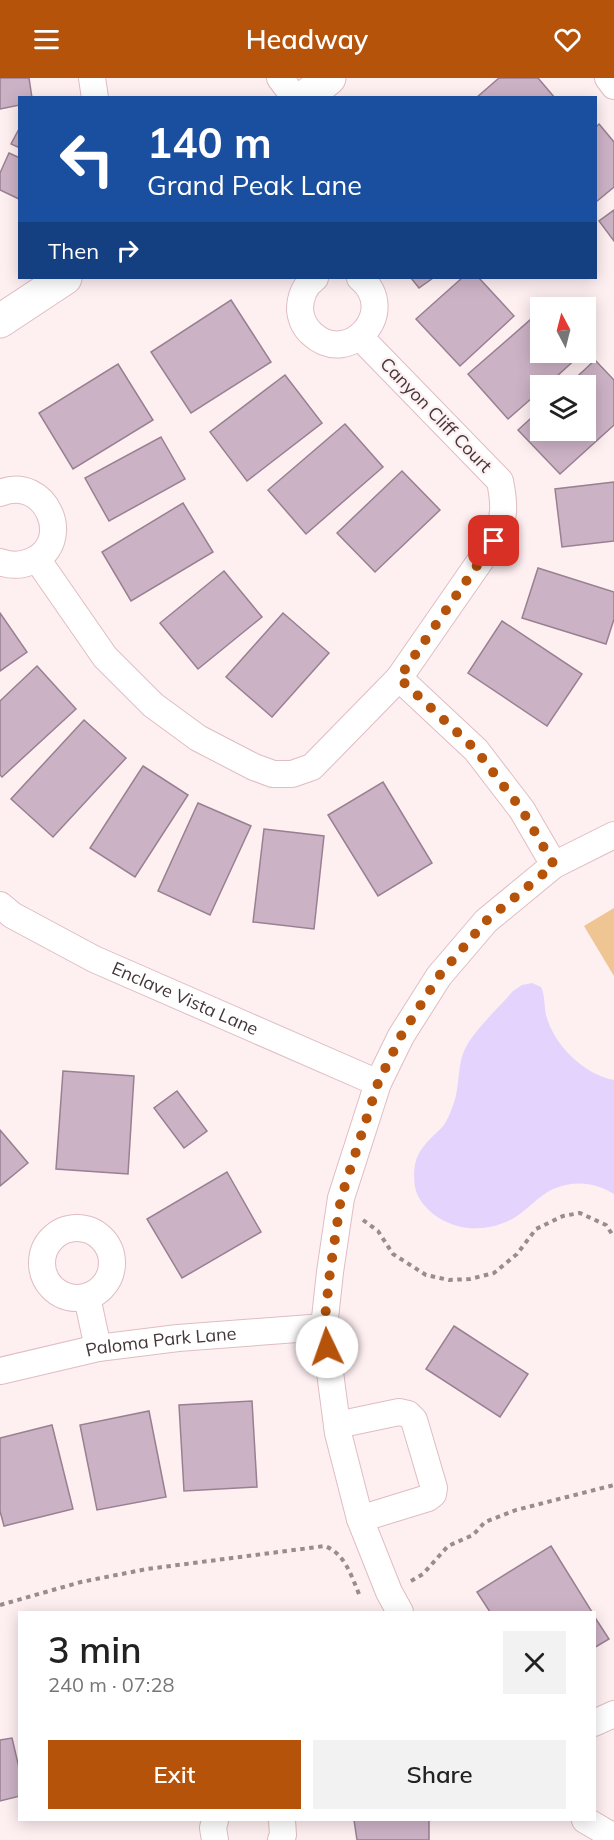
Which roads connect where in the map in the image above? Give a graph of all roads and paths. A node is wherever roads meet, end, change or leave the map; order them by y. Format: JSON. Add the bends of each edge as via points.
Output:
{"nodes":[{"id":1,"x":92,"y":78,"type":"edge"},
{"id":2,"x":279,"y":78,"type":"edge"},
{"id":3,"x":329,"y":78,"type":"edge"},
{"id":4,"x":608,"y":78,"type":"edge"},
{"id":5,"x":614,"y":86,"type":"edge"},
{"id":6,"x":95,"y":96,"type":"edge"},
{"id":7,"x":293,"y":96,"type":"edge"},
{"id":8,"x":306,"y":96,"type":"edge"},
{"id":9,"x":63,"y":279,"type":"edge"},
{"id":10,"x":314,"y":279,"type":"edge"},
{"id":11,"x":361,"y":279,"type":"edge"},
{"id":12,"x":0,"y":321,"type":"edge"},
{"id":13,"x":360,"y":337,"type":"junction"},
{"id":14,"x":0,"y":493,"type":"edge"},
{"id":15,"x":37,"y":559,"type":"junction"},
{"id":16,"x":0,"y":562,"type":"edge"},
{"id":17,"x":399,"y":678,"type":"junction"},
{"id":18,"x":614,"y":835,"type":"edge"},
{"id":19,"x":554,"y":865,"type":"junction"},
{"id":20,"x":0,"y":905,"type":"edge"},
{"id":21,"x":378,"y":1083,"type":"junction"},
{"id":22,"x":338,"y":1218,"type":"junction"},
{"id":23,"x":614,"y":1237,"type":"edge"},
{"id":24,"x":87,"y":1297,"type":"dead end"},
{"id":25,"x":324,"y":1327,"type":"junction"},
{"id":26,"x":98,"y":1348,"type":"junction"},
{"id":27,"x":0,"y":1371,"type":"edge"},
{"id":28,"x":337,"y":1425,"type":"junction"},
{"id":29,"x":614,"y":1485,"type":"edge"},
{"id":30,"x":360,"y":1519,"type":"junction"},
{"id":31,"x":394,"y":1602,"type":"edge"},
{"id":32,"x":0,"y":1605,"type":"edge"},
{"id":33,"x":614,"y":1714,"type":"edge"},
{"id":34,"x":596,"y":1722,"type":"edge"},
{"id":35,"x":215,"y":1821,"type":"edge"},
{"id":36,"x":282,"y":1821,"type":"edge"},
{"id":37,"x":587,"y":1821,"type":"edge"},
{"id":38,"x":614,"y":1837,"type":"edge"},
{"id":39,"x":214,"y":1840,"type":"edge"},
{"id":40,"x":281,"y":1840,"type":"edge"}],
"edges":[{"from":1,"to":6,"type":"street"},
{"from":2,"to":7,"type":"street"},
{"from":3,"to":8,"type":"main road"},
{"from":4,"to":5,"type":"street"},
{"from":9,"to":12,"type":"main road"},
{"from":10,"to":13,"type":"street","via":[[300,301],[303,323],[309,332],[340,345]]},
{"from":11,"to":13,"type":"street","via":[[372,292],[375,304],[374,316]]},
{"from":13,"to":17,"type":"street","name":"Canyon Cliff Court","via":[[500,481],[503,497],[502,523],[494,541]]},
{"from":14,"to":15,"type":"street","via":[[22,490],[36,495],[46,506],[53,534],[48,548]]},
{"from":15,"to":16,"type":"street","via":[[23,565]]},
{"from":15,"to":17,"type":"street","via":[[105,657],[153,705],[198,738],[273,774],[292,774],[312,766]]},
{"from":17,"to":19,"type":"street","via":[[476,750],[522,810]]},
{"from":18,"to":19,"type":"street"},
{"from":19,"to":21,"type":"street","via":[[486,921],[439,976],[401,1036]]},
{"from":20,"to":21,"type":"street","name":"Enclave Vista Lane","via":[[94,959]]},
{"from":21,"to":22,"type":"street"},
{"from":22,"to":23,"type":"path","via":[[363,1220],[378,1231],[393,1254],[426,1275],[449,1280],[494,1273],[517,1254],[536,1229],[563,1216],[580,1213],[606,1225]]},
{"from":22,"to":25,"type":"street"},
{"from":24,"to":26,"type":"street"},
{"from":25,"to":26,"type":"street","name":"Paloma Park Lane"},
{"from":25,"to":28,"type":"street"},
{"from":26,"to":27,"type":"street","name":"Paloma Park Lane"},
{"from":28,"to":30,"type":"street"},
{"from":28,"to":30,"type":"street","via":[[399,1412],[408,1414],[414,1419],[434,1488],[428,1498]]},
{"from":29,"to":31,"type":"path","via":[[485,1522],[473,1536],[448,1546]]},
{"from":30,"to":31,"type":"street"},
{"from":31,"to":32,"type":"path","via":[[364,1605],[342,1557],[325,1546],[147,1569],[81,1582]]},
{"from":33,"to":34,"type":"street"},
{"from":35,"to":39,"type":"street"},
{"from":36,"to":40,"type":"street"},
{"from":37,"to":38,"type":"street"}]}
